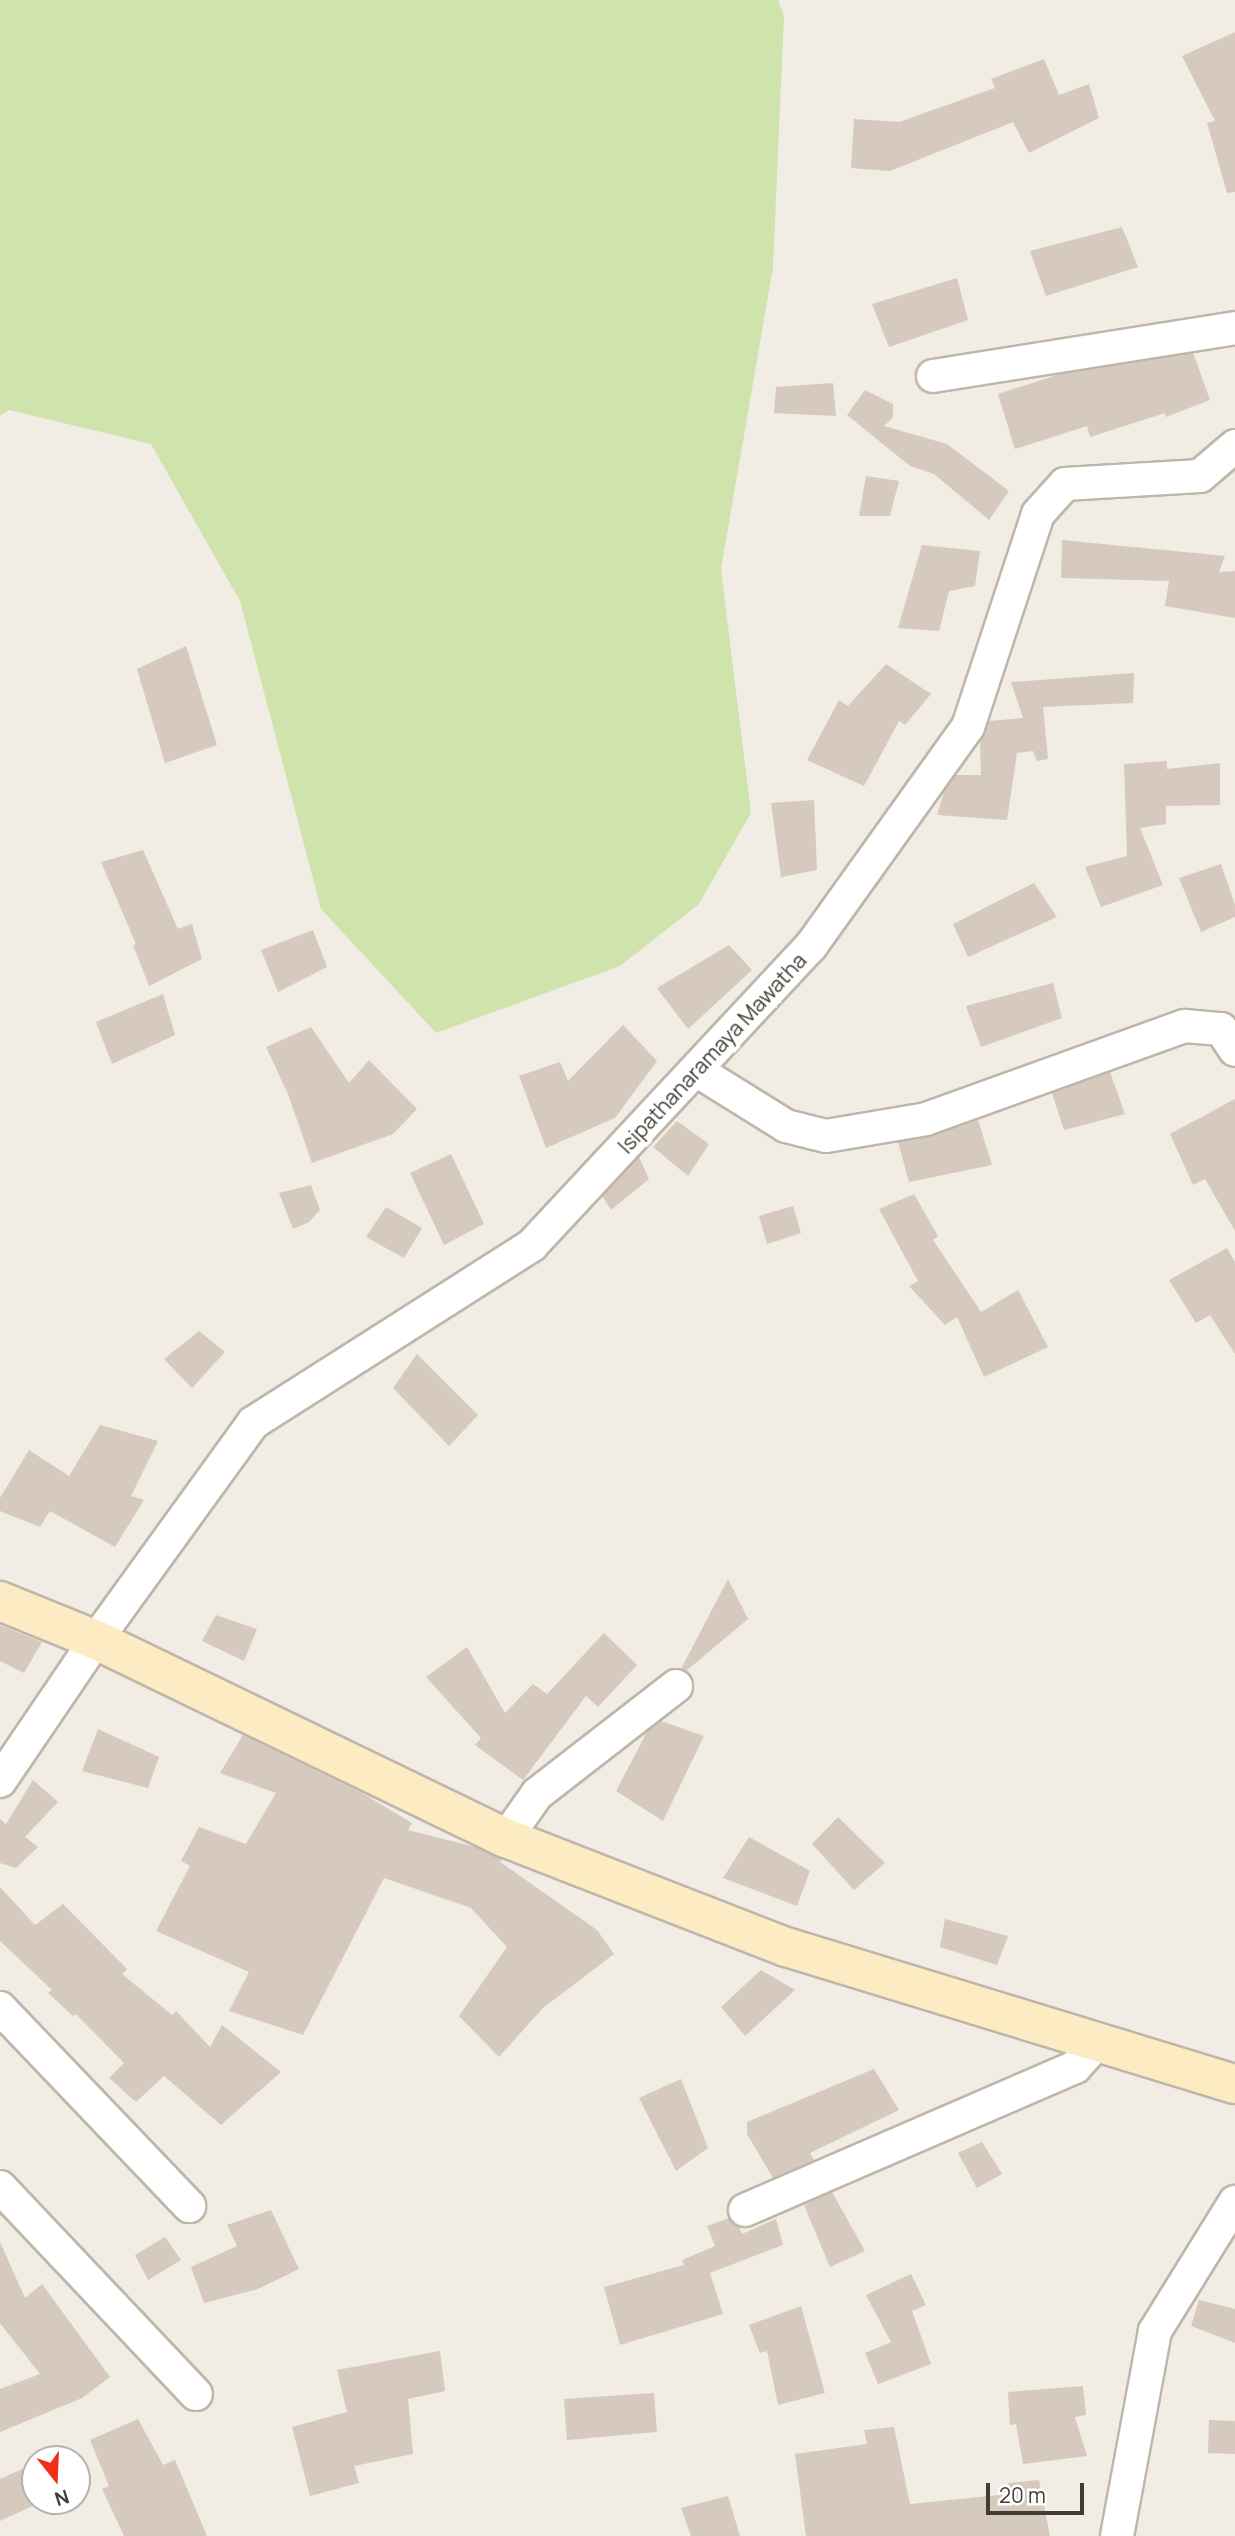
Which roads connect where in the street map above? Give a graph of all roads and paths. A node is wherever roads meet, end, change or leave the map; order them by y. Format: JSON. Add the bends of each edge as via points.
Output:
{"nodes":[{"id":1,"x":1235,"y":328,"type":"edge"},
{"id":2,"x":933,"y":376,"type":"dead end"},
{"id":3,"x":1235,"y":446,"type":"edge"},
{"id":4,"x":1235,"y":1050,"type":"edge"},
{"id":5,"x":696,"y":1070,"type":"junction"},
{"id":6,"x":0,"y":1601,"type":"edge"},
{"id":7,"x":96,"y":1640,"type":"junction"},
{"id":8,"x":676,"y":1686,"type":"dead end"},
{"id":9,"x":0,"y":1781,"type":"edge"},
{"id":10,"x":506,"y":1838,"type":"junction"},
{"id":11,"x":0,"y":2008,"type":"edge"},
{"id":12,"x":1098,"y":2042,"type":"junction"},
{"id":13,"x":1235,"y":2084,"type":"edge"},
{"id":14,"x":0,"y":2187,"type":"edge"},
{"id":15,"x":1235,"y":2202,"type":"edge"},
{"id":16,"x":189,"y":2206,"type":"dead end"},
{"id":17,"x":745,"y":2210,"type":"dead end"},
{"id":18,"x":196,"y":2394,"type":"dead end"},
{"id":19,"x":1117,"y":2536,"type":"edge"}],
"edges":[{"from":1,"to":2,"type":"street"},
{"from":3,"to":5,"type":"street","name":"Isipathanaramaya Mawatha","via":[[1200,476],[1065,484],[1038,514],[968,727],[811,946]]},
{"from":4,"to":5,"type":"street","via":[[1221,1029],[1185,1026],[926,1119],[826,1136],[786,1126]]},
{"from":5,"to":7,"type":"street","name":"Isipathanaramaya Mawatha","via":[[532,1245],[253,1423]]},
{"from":6,"to":7,"type":"street"},
{"from":7,"to":9,"type":"street","name":"Isipathanaramaya Mawatha"},
{"from":7,"to":10,"type":"street"},
{"from":8,"to":10,"type":"street","via":[[537,1794]]},
{"from":10,"to":12,"type":"street","via":[[786,1947]]},
{"from":11,"to":16,"type":"street"},
{"from":12,"to":13,"type":"street"},
{"from":12,"to":17,"type":"street","via":[[1074,2067]]},
{"from":14,"to":18,"type":"street"},
{"from":15,"to":19,"type":"street","via":[[1155,2331]]}]}
